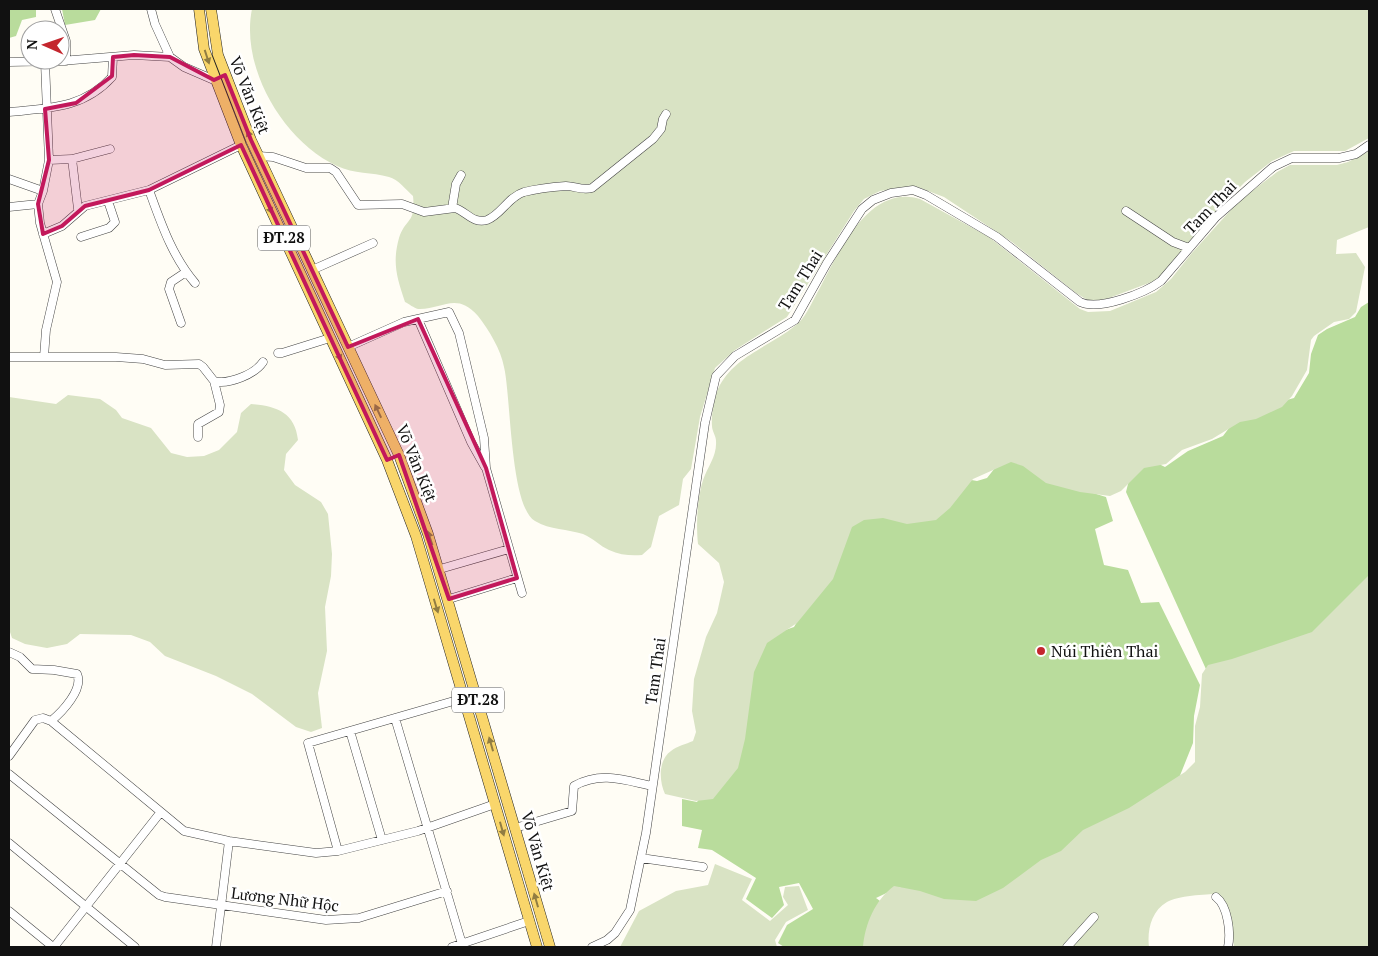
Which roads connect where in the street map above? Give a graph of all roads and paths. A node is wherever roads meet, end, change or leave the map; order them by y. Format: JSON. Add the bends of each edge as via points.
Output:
{"nodes":[{"id":1,"x":151,"y":9,"type":"edge"},
{"id":2,"x":199,"y":9,"type":"edge"},
{"id":3,"x":211,"y":9,"type":"edge"},
{"id":4,"x":170,"y":56,"type":"junction"},
{"id":5,"x":113,"y":57,"type":"junction"},
{"id":6,"x":70,"y":61,"type":"edge"},
{"id":7,"x":44,"y":70,"type":"edge"},
{"id":8,"x":225,"y":75,"type":"junction"},
{"id":9,"x":214,"y":80,"type":"junction"},
{"id":10,"x":45,"y":109,"type":"junction"},
{"id":11,"x":9,"y":112,"type":"edge"},
{"id":12,"x":666,"y":114,"type":"dead end"},
{"id":13,"x":241,"y":145,"type":"junction"},
{"id":14,"x":1369,"y":145,"type":"edge"},
{"id":15,"x":110,"y":149,"type":"dead end"},
{"id":16,"x":259,"y":156,"type":"junction"},
{"id":17,"x":72,"y":159,"type":"junction"},
{"id":18,"x":49,"y":160,"type":"junction"},
{"id":19,"x":461,"y":175,"type":"dead end"},
{"id":20,"x":9,"y":179,"type":"edge"},
{"id":21,"x":149,"y":190,"type":"junction"},
{"id":22,"x":43,"y":191,"type":"junction"},
{"id":23,"x":108,"y":201,"type":"junction"},
{"id":24,"x":38,"y":204,"type":"junction"},
{"id":25,"x":9,"y":207,"type":"edge"},
{"id":26,"x":452,"y":208,"type":"junction"},
{"id":27,"x":78,"y":209,"type":"junction"},
{"id":28,"x":1126,"y":211,"type":"dead end"},
{"id":29,"x":43,"y":234,"type":"junction"},
{"id":30,"x":81,"y":238,"type":"dead end"},
{"id":31,"x":373,"y":243,"type":"dead end"},
{"id":32,"x":1189,"y":248,"type":"junction"},
{"id":33,"x":312,"y":270,"type":"junction"},
{"id":34,"x":186,"y":272,"type":"junction"},
{"id":35,"x":194,"y":283,"type":"dead end"},
{"id":36,"x":328,"y":303,"type":"junction"},
{"id":37,"x":316,"y":309,"type":"junction"},
{"id":38,"x":418,"y":319,"type":"junction"},
{"id":39,"x":181,"y":323,"type":"dead end"},
{"id":40,"x":330,"y":338,"type":"junction"},
{"id":41,"x":348,"y":347,"type":"junction"},
{"id":42,"x":278,"y":353,"type":"dead end"},
{"id":43,"x":9,"y":356,"type":"edge"},
{"id":44,"x":44,"y":357,"type":"junction"},
{"id":45,"x":263,"y":362,"type":"dead end"},
{"id":46,"x":214,"y":382,"type":"junction"},
{"id":47,"x":198,"y":437,"type":"dead end"},
{"id":48,"x":399,"y":455,"type":"junction"},
{"id":49,"x":387,"y":460,"type":"junction"},
{"id":50,"x":486,"y":468,"type":"junction"},
{"id":51,"x":509,"y":548,"type":"junction"},
{"id":52,"x":440,"y":569,"type":"junction"},
{"id":53,"x":517,"y":578,"type":"junction"},
{"id":54,"x":522,"y":593,"type":"dead end"},
{"id":55,"x":449,"y":599,"type":"junction"},
{"id":56,"x":9,"y":652,"type":"edge"},
{"id":57,"x":464,"y":698,"type":"junction"},
{"id":58,"x":395,"y":718,"type":"junction"},
{"id":59,"x":51,"y":721,"type":"junction"},
{"id":60,"x":350,"y":731,"type":"junction"},
{"id":61,"x":9,"y":756,"type":"edge"},
{"id":62,"x":9,"y":774,"type":"edge"},
{"id":63,"x":652,"y":786,"type":"junction"},
{"id":64,"x":494,"y":804,"type":"junction"},
{"id":65,"x":160,"y":813,"type":"junction"},
{"id":66,"x":428,"y":828,"type":"junction"},
{"id":67,"x":515,"y":828,"type":"junction"},
{"id":68,"x":382,"y":840,"type":"junction"},
{"id":69,"x":229,"y":841,"type":"junction"},
{"id":70,"x":9,"y":843,"type":"edge"},
{"id":71,"x":338,"y":851,"type":"junction"},
{"id":72,"x":641,"y":858,"type":"junction"},
{"id":73,"x":120,"y":864,"type":"junction"},
{"id":74,"x":703,"y":867,"type":"dead end"},
{"id":75,"x":447,"y":891,"type":"junction"},
{"id":76,"x":1216,"y":896,"type":"dead end"},
{"id":77,"x":221,"y":905,"type":"junction"},
{"id":78,"x":86,"y":907,"type":"junction"},
{"id":79,"x":9,"y":911,"type":"edge"},
{"id":80,"x":1094,"y":917,"type":"dead end"},
{"id":81,"x":529,"y":922,"type":"junction"},
{"id":82,"x":462,"y":944,"type":"junction"},
{"id":83,"x":53,"y":947,"type":"edge"},
{"id":84,"x":135,"y":947,"type":"edge"},
{"id":85,"x":216,"y":947,"type":"edge"},
{"id":86,"x":452,"y":947,"type":"edge"},
{"id":87,"x":536,"y":947,"type":"edge"},
{"id":88,"x":550,"y":947,"type":"edge"},
{"id":89,"x":592,"y":947,"type":"edge"},
{"id":90,"x":1067,"y":947,"type":"edge"},
{"id":91,"x":1228,"y":947,"type":"edge"}],
"edges":[{"from":1,"to":4,"type":"street"},
{"from":2,"to":9,"type":"main road","name":"Võ Văn Kiệt","number":"ĐT.28","one_way":true,"via":[[204,49]]},
{"from":3,"to":8,"type":"main road","name":"Võ Văn Kiệt","number":"ĐT.28","via":[[214,37]]},
{"from":4,"to":5,"type":"street"},
{"from":4,"to":9,"type":"street","via":[[184,67]]},
{"from":5,"to":6,"type":"street"},
{"from":5,"to":10,"type":"street","via":[[110,79],[76,102]]},
{"from":7,"to":10,"type":"street"},
{"from":8,"to":9,"type":"main road"},
{"from":16,"to":8,"type":"main road","name":"Võ Văn Kiệt","number":"ĐT.28","one_way":true},
{"from":9,"to":13,"type":"main road","name":"Võ Văn Kiệt","number":"ĐT.28"},
{"from":10,"to":11,"type":"street"},
{"from":10,"to":18,"type":"street"},
{"from":12,"to":26,"type":"street","via":[[653,139],[592,188],[566,186],[522,193],[487,220],[470,218]]},
{"from":13,"to":21,"type":"street"},
{"from":13,"to":37,"type":"main road","name":"Võ Văn Kiệt","number":"ĐT.28","one_way":true},
{"from":14,"to":32,"type":"street","name":"Tam Thai","via":[[1356,154],[1339,158],[1292,158],[1273,167],[1216,216]]},
{"from":15,"to":17,"type":"street"},
{"from":16,"to":26,"type":"street","via":[[306,168],[330,168],[358,205],[402,204],[424,212]]},
{"from":16,"to":33,"type":"main road","name":"Võ Văn Kiệt","number":"ĐT.28"},
{"from":17,"to":18,"type":"street"},
{"from":17,"to":27,"type":"street"},
{"from":18,"to":22,"type":"street"},
{"from":19,"to":26,"type":"street"},
{"from":20,"to":22,"type":"street"},
{"from":21,"to":23,"type":"street"},
{"from":21,"to":34,"type":"street","via":[[160,223]]},
{"from":22,"to":24,"type":"street"},
{"from":23,"to":27,"type":"street"},
{"from":23,"to":30,"type":"street","via":[[115,222],[109,228]]},
{"from":24,"to":25,"type":"street"},
{"from":24,"to":29,"type":"street"},
{"from":27,"to":29,"type":"street","via":[[62,226]]},
{"from":28,"to":32,"type":"street","via":[[1166,238]]},
{"from":29,"to":44,"type":"street","via":[[57,282],[46,330]]},
{"from":31,"to":33,"type":"street"},
{"from":32,"to":63,"type":"street","name":"Tam Thai","via":[[1157,284],[1106,304],[1086,305],[997,237],[926,195],[913,190],[891,194],[873,200],[862,209],[795,320],[735,356],[716,376],[704,423]]},
{"from":33,"to":36,"type":"main road","name":"Võ Văn Kiệt","number":"ĐT.28"},
{"from":34,"to":35,"type":"street"},
{"from":34,"to":39,"type":"street","via":[[171,282],[169,289]]},
{"from":36,"to":37,"type":"main road"},
{"from":36,"to":41,"type":"main road","name":"Võ Văn Kiệt","number":"ĐT.28"},
{"from":37,"to":40,"type":"main road","name":"Võ Văn Kiệt","number":"ĐT.28"},
{"from":38,"to":41,"type":"street"},
{"from":38,"to":50,"type":"street","via":[[470,442]]},
{"from":38,"to":50,"type":"street","via":[[449,312],[459,333],[484,438]]},
{"from":40,"to":42,"type":"street"},
{"from":40,"to":49,"type":"main road","name":"Võ Văn Kiệt","number":"ĐT.28","one_way":true},
{"from":48,"to":41,"type":"main road","name":"Võ Văn Kiệt","number":"ĐT.28","one_way":true},
{"from":43,"to":44,"type":"street"},
{"from":44,"to":46,"type":"street","via":[[116,357],[165,365],[199,364]]},
{"from":45,"to":46,"type":"street","via":[[238,379]]},
{"from":46,"to":47,"type":"street","via":[[220,409],[198,424]]},
{"from":48,"to":49,"type":"main road"},
{"from":52,"to":48,"type":"main road","name":"Võ Văn Kiệt","number":"ĐT.28","one_way":true},
{"from":49,"to":57,"type":"main road","name":"Võ Văn Kiệt","number":"ĐT.28","one_way":true,"via":[[416,536]]},
{"from":50,"to":51,"type":"street"},
{"from":51,"to":52,"type":"street"},
{"from":51,"to":53,"type":"street"},
{"from":52,"to":55,"type":"main road","name":"Võ Văn Kiệt","number":"ĐT.28"},
{"from":53,"to":54,"type":"street"},
{"from":53,"to":55,"type":"street"},
{"from":67,"to":55,"type":"main road","name":"Võ Văn Kiệt","number":"ĐT.28","one_way":true},
{"from":56,"to":59,"type":"street","via":[[20,657],[32,669],[54,670],[79,677],[73,695]]},
{"from":57,"to":58,"type":"street"},
{"from":57,"to":64,"type":"main road","name":"Võ Văn Kiệt","number":"ĐT.28"},
{"from":58,"to":60,"type":"street"},
{"from":58,"to":66,"type":"street"},
{"from":59,"to":61,"type":"street","via":[[44,718],[36,720]]},
{"from":59,"to":65,"type":"street"},
{"from":60,"to":68,"type":"street"},
{"from":60,"to":71,"type":"street","via":[[308,743]]},
{"from":62,"to":73,"type":"street","name":"Lương Nhữ Hộc"},
{"from":63,"to":67,"type":"street","via":[[608,776],[579,783],[574,786],[572,811]]},
{"from":63,"to":72,"type":"street","name":"Tam Thai"},
{"from":64,"to":66,"type":"street"},
{"from":64,"to":81,"type":"main road","name":"Võ Văn Kiệt","number":"ĐT.28","one_way":true},
{"from":65,"to":69,"type":"street","via":[[184,831]]},
{"from":65,"to":73,"type":"street"},
{"from":66,"to":68,"type":"street"},
{"from":66,"to":75,"type":"street"},
{"from":88,"to":67,"type":"main road","name":"Võ Văn Kiệt","number":"ĐT.28","one_way":true},
{"from":68,"to":71,"type":"street"},
{"from":69,"to":71,"type":"street","via":[[316,852]]},
{"from":69,"to":77,"type":"street"},
{"from":70,"to":78,"type":"street"},
{"from":72,"to":74,"type":"street"},
{"from":72,"to":89,"type":"street","name":"Tam Thai","via":[[627,918],[608,940]]},
{"from":73,"to":77,"type":"street","name":"Lương Nhữ Hộc","via":[[159,895]]},
{"from":73,"to":78,"type":"street"},
{"from":75,"to":77,"type":"street","name":"Lương Nhữ Hộc","via":[[352,919],[326,920]]},
{"from":75,"to":82,"type":"street"},
{"from":76,"to":91,"type":"street","via":[[1222,901],[1227,919]]},
{"from":77,"to":85,"type":"street"},
{"from":78,"to":83,"type":"street"},
{"from":78,"to":84,"type":"street"},
{"from":79,"to":83,"type":"street"},
{"from":80,"to":90,"type":"street"},
{"from":81,"to":82,"type":"street"},
{"from":81,"to":87,"type":"main road","name":"Võ Văn Kiệt","number":"ĐT.28"},
{"from":82,"to":86,"type":"street"}]}
